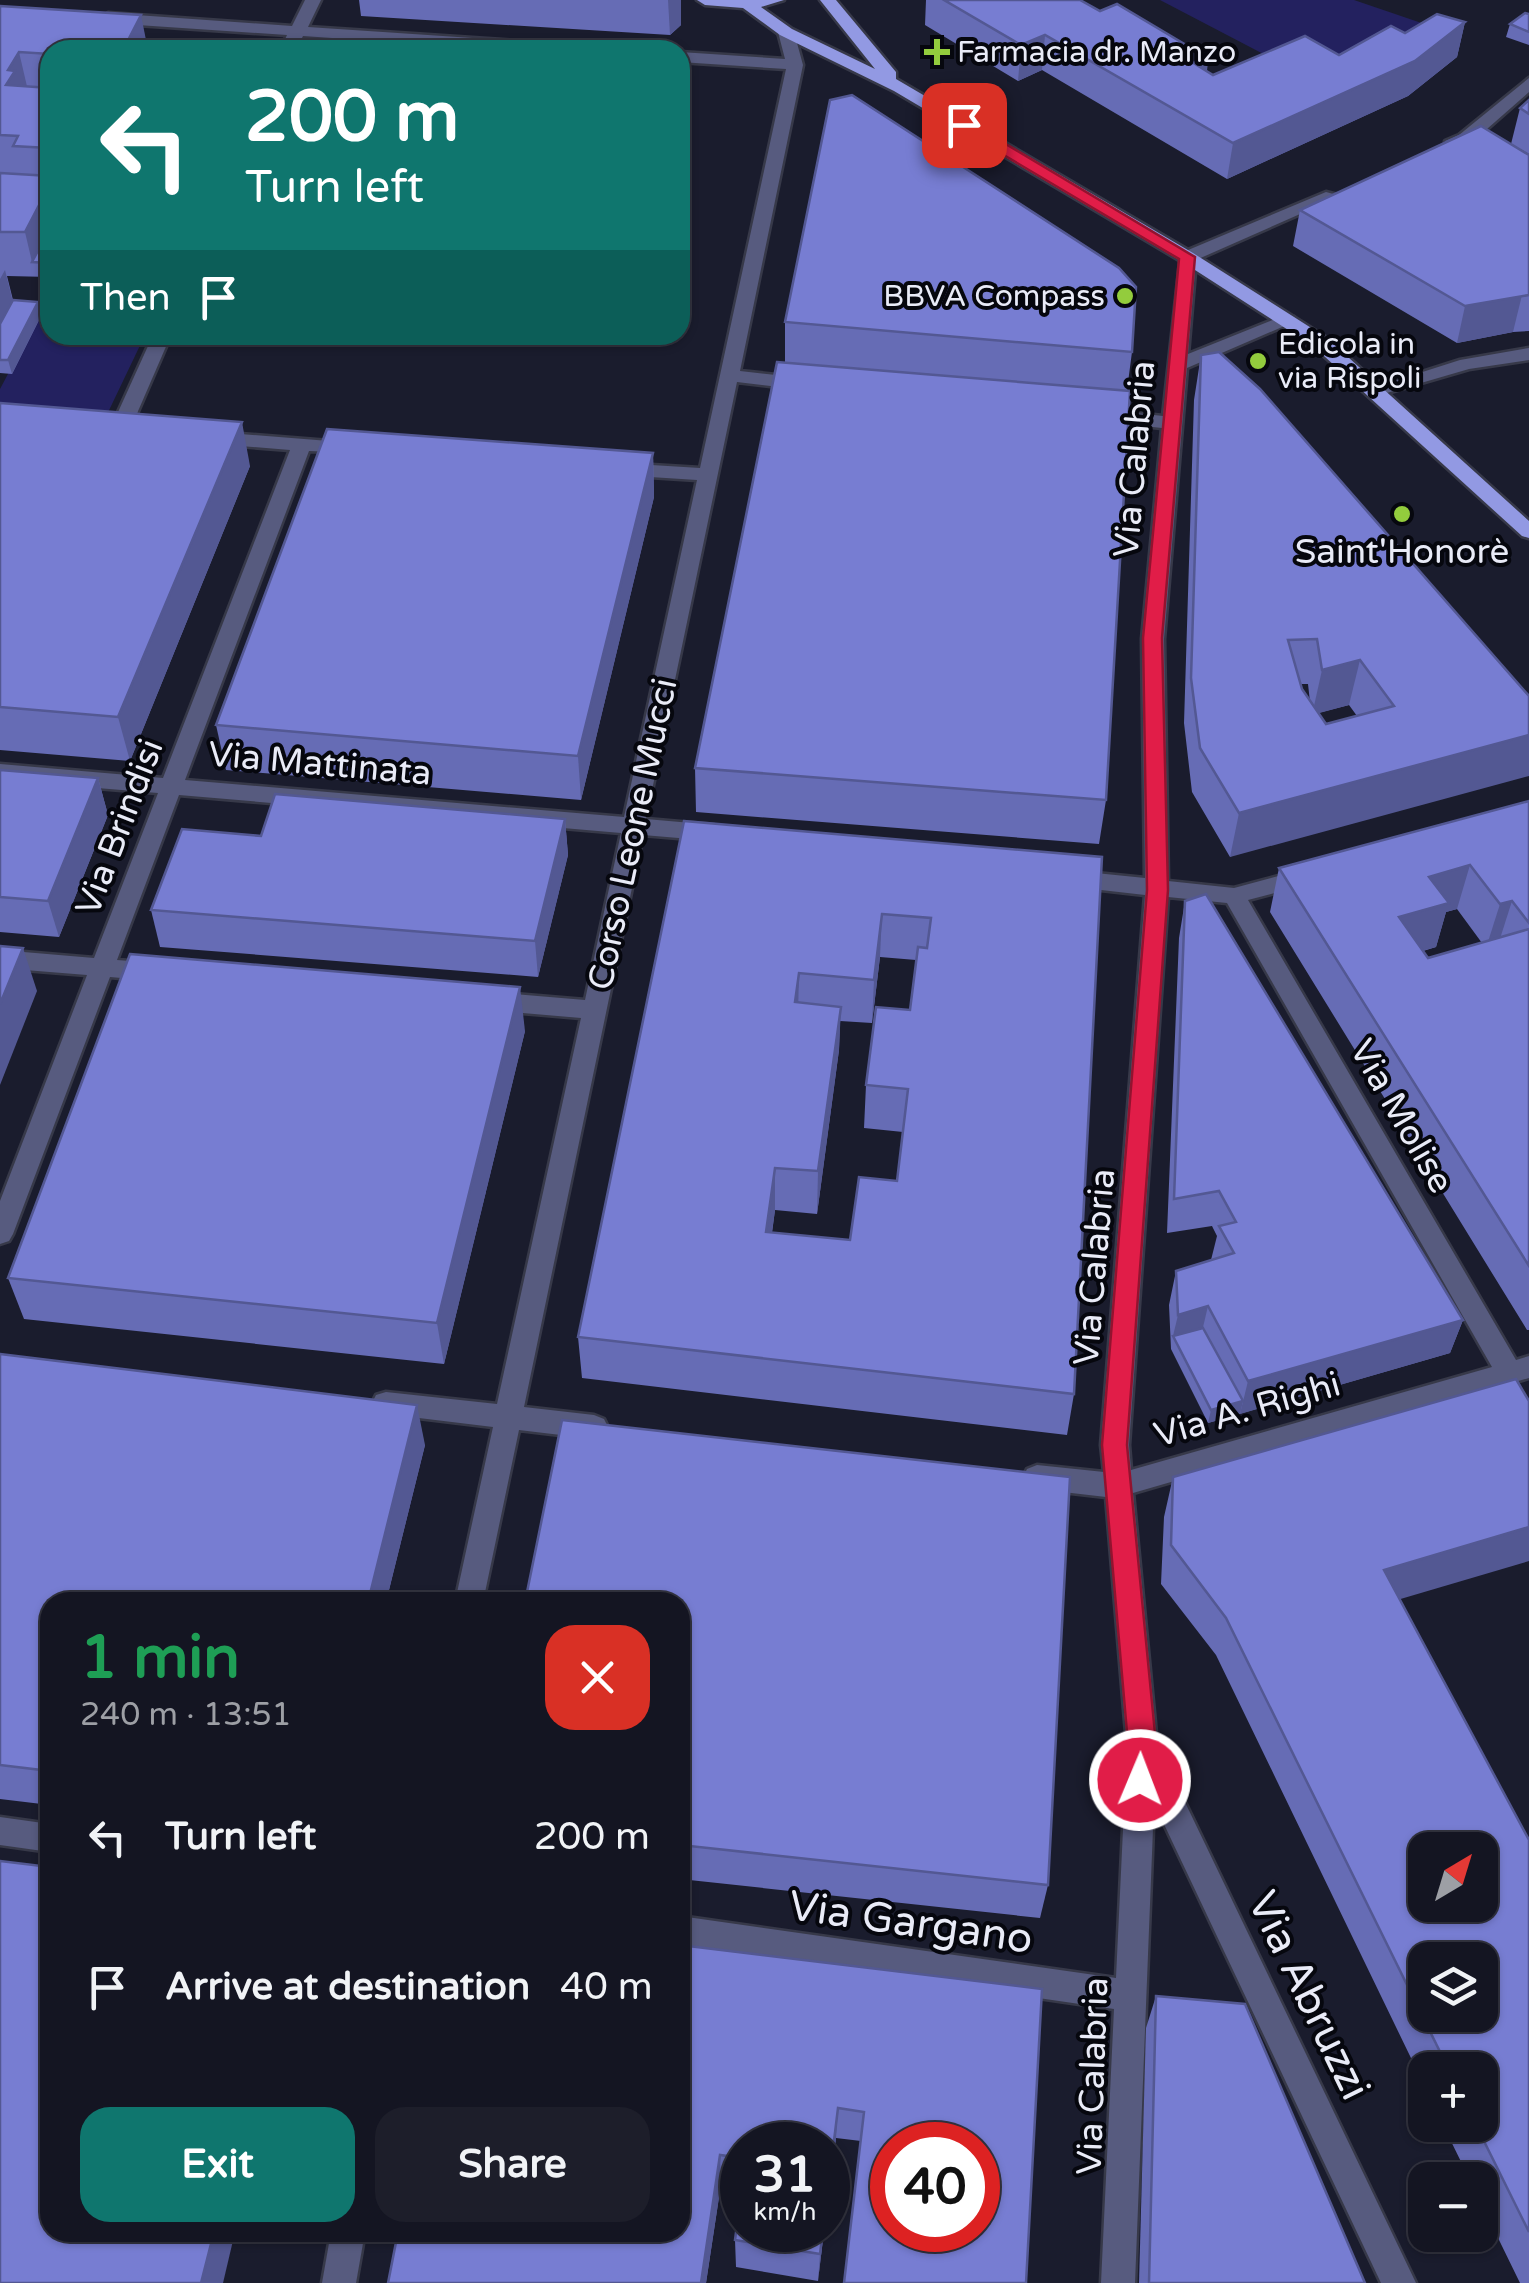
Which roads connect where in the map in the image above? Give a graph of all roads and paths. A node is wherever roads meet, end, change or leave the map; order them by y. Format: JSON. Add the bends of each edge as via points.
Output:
{"nodes":[{"id":1,"x":312,"y":0,"type":"edge"},
{"id":2,"x":705,"y":0,"type":"edge"},
{"id":3,"x":776,"y":0,"type":"edge"},
{"id":4,"x":828,"y":0,"type":"edge"},
{"id":5,"x":747,"y":4,"type":"junction"},
{"id":6,"x":79,"y":16,"type":"edge"},
{"id":7,"x":297,"y":31,"type":"junction"},
{"id":8,"x":786,"y":32,"type":"junction"},
{"id":9,"x":293,"y":40,"type":"edge"},
{"id":10,"x":430,"y":40,"type":"edge"},
{"id":11,"x":690,"y":58,"type":"edge"},
{"id":12,"x":795,"y":65,"type":"junction"},
{"id":13,"x":1529,"y":83,"type":"edge"},
{"id":14,"x":900,"y":87,"type":"junction"},
{"id":15,"x":1430,"y":154,"type":"edge"},
{"id":16,"x":1344,"y":191,"type":"edge"},
{"id":17,"x":1187,"y":257,"type":"junction"},
{"id":18,"x":1287,"y":321,"type":"junction"},
{"id":19,"x":157,"y":345,"type":"edge"},
{"id":20,"x":1529,"y":354,"type":"edge"},
{"id":21,"x":1177,"y":365,"type":"junction"},
{"id":22,"x":730,"y":376,"type":"junction"},
{"id":23,"x":826,"y":386,"type":"edge"},
{"id":24,"x":1374,"y":392,"type":"junction"},
{"id":25,"x":1076,"y":413,"type":"edge"},
{"id":26,"x":1172,"y":424,"type":"junction"},
{"id":27,"x":118,"y":431,"type":"edge"},
{"id":28,"x":192,"y":437,"type":"edge"},
{"id":29,"x":302,"y":444,"type":"junction"},
{"id":30,"x":380,"y":450,"type":"edge"},
{"id":31,"x":592,"y":466,"type":"edge"},
{"id":32,"x":708,"y":476,"type":"junction"},
{"id":33,"x":1529,"y":532,"type":"edge"},
{"id":34,"x":0,"y":772,"type":"edge"},
{"id":35,"x":174,"y":786,"type":"junction"},
{"id":36,"x":635,"y":823,"type":"junction"},
{"id":37,"x":732,"y":836,"type":"edge"},
{"id":38,"x":1326,"y":870,"type":"edge"},
{"id":39,"x":1042,"y":875,"type":"edge"},
{"id":40,"x":1158,"y":890,"type":"junction"},
{"id":41,"x":1234,"y":896,"type":"junction"},
{"id":42,"x":0,"y":959,"type":"edge"},
{"id":43,"x":102,"y":968,"type":"junction"},
{"id":44,"x":181,"y":974,"type":"edge"},
{"id":45,"x":456,"y":998,"type":"edge"},
{"id":46,"x":594,"y":1010,"type":"junction"},
{"id":47,"x":0,"y":1234,"type":"edge"},
{"id":48,"x":1519,"y":1369,"type":"edge"},
{"id":49,"x":350,"y":1399,"type":"edge"},
{"id":50,"x":506,"y":1417,"type":"junction"},
{"id":51,"x":624,"y":1431,"type":"edge"},
{"id":52,"x":1019,"y":1475,"type":"edge"},
{"id":53,"x":1118,"y":1486,"type":"junction"},
{"id":54,"x":470,"y":1592,"type":"edge"},
{"id":55,"x":1142,"y":1744,"type":"junction"},
{"id":56,"x":0,"y":1831,"type":"edge"},
{"id":57,"x":40,"y":1837,"type":"edge"},
{"id":58,"x":690,"y":1932,"type":"edge"},
{"id":59,"x":1130,"y":1996,"type":"junction"},
{"id":60,"x":346,"y":2242,"type":"edge"},
{"id":61,"x":339,"y":2283,"type":"edge"},
{"id":62,"x":1118,"y":2283,"type":"edge"},
{"id":63,"x":1399,"y":2283,"type":"edge"}],
"edges":[{"from":1,"to":7,"type":"street"},
{"from":2,"to":5,"type":"main road"},
{"from":3,"to":5,"type":"main road"},
{"from":4,"to":14,"type":"main road"},
{"from":5,"to":8,"type":"main road"},
{"from":6,"to":7,"type":"street"},
{"from":7,"to":9,"type":"street"},
{"from":7,"to":10,"type":"street"},
{"from":8,"to":12,"type":"street"},
{"from":8,"to":14,"type":"main road"},
{"from":11,"to":12,"type":"street"},
{"from":12,"to":22,"type":"street","name":"Corso Leone Mucci"},
{"from":13,"to":15,"type":"street","via":[[1473,144]]},
{"from":14,"to":17,"type":"main road"},
{"from":16,"to":17,"type":"street"},
{"from":17,"to":18,"type":"main road"},
{"from":17,"to":21,"type":"street","name":"Via Calabria"},
{"from":18,"to":21,"type":"street"},
{"from":18,"to":24,"type":"main road"},
{"from":19,"to":27,"type":"street"},
{"from":20,"to":24,"type":"street","via":[[1467,364]]},
{"from":21,"to":26,"type":"street","name":"Via Calabria"},
{"from":22,"to":23,"type":"street"},
{"from":22,"to":32,"type":"street","name":"Corso Leone Mucci"},
{"from":24,"to":33,"type":"main road"},
{"from":25,"to":26,"type":"street"},
{"from":26,"to":40,"type":"street","name":"Via Calabria","via":[[1152,638]]},
{"from":28,"to":29,"type":"street"},
{"from":29,"to":30,"type":"street"},
{"from":29,"to":35,"type":"street","name":"Via Brindisi"},
{"from":31,"to":32,"type":"street"},
{"from":32,"to":36,"type":"street","name":"Corso Leone Mucci"},
{"from":34,"to":35,"type":"street","name":"Via Mattinata"},
{"from":35,"to":36,"type":"street","name":"Via Mattinata"},
{"from":35,"to":43,"type":"street","name":"Via Brindisi"},
{"from":36,"to":37,"type":"street","name":"Via Mattinata"},
{"from":36,"to":46,"type":"street","name":"Corso Leone Mucci"},
{"from":38,"to":41,"type":"street"},
{"from":39,"to":40,"type":"street"},
{"from":40,"to":41,"type":"street"},
{"from":40,"to":53,"type":"street","name":"Via Calabria","via":[[1115,1445]]},
{"from":41,"to":48,"type":"street","name":"Via Molise"},
{"from":42,"to":43,"type":"street"},
{"from":43,"to":44,"type":"street"},
{"from":43,"to":47,"type":"street","name":"Via Brindisi"},
{"from":45,"to":46,"type":"street"},
{"from":46,"to":50,"type":"street","name":"Corso Leone Mucci"},
{"from":48,"to":53,"type":"street","name":"Via A. Righi"},
{"from":49,"to":50,"type":"street"},
{"from":50,"to":51,"type":"street"},
{"from":50,"to":54,"type":"street","name":"Corso Leone Mucci"},
{"from":52,"to":53,"type":"street","name":"Via A. Righi"},
{"from":53,"to":55,"type":"street","name":"Via Calabria"},
{"from":55,"to":59,"type":"street","name":"Via Calabria"},
{"from":55,"to":63,"type":"street","name":"Via Abruzzi"},
{"from":56,"to":57,"type":"street"},
{"from":58,"to":59,"type":"street","name":"Via Gargano"},
{"from":59,"to":62,"type":"street","name":"Via Calabria"},
{"from":60,"to":61,"type":"street"}]}
